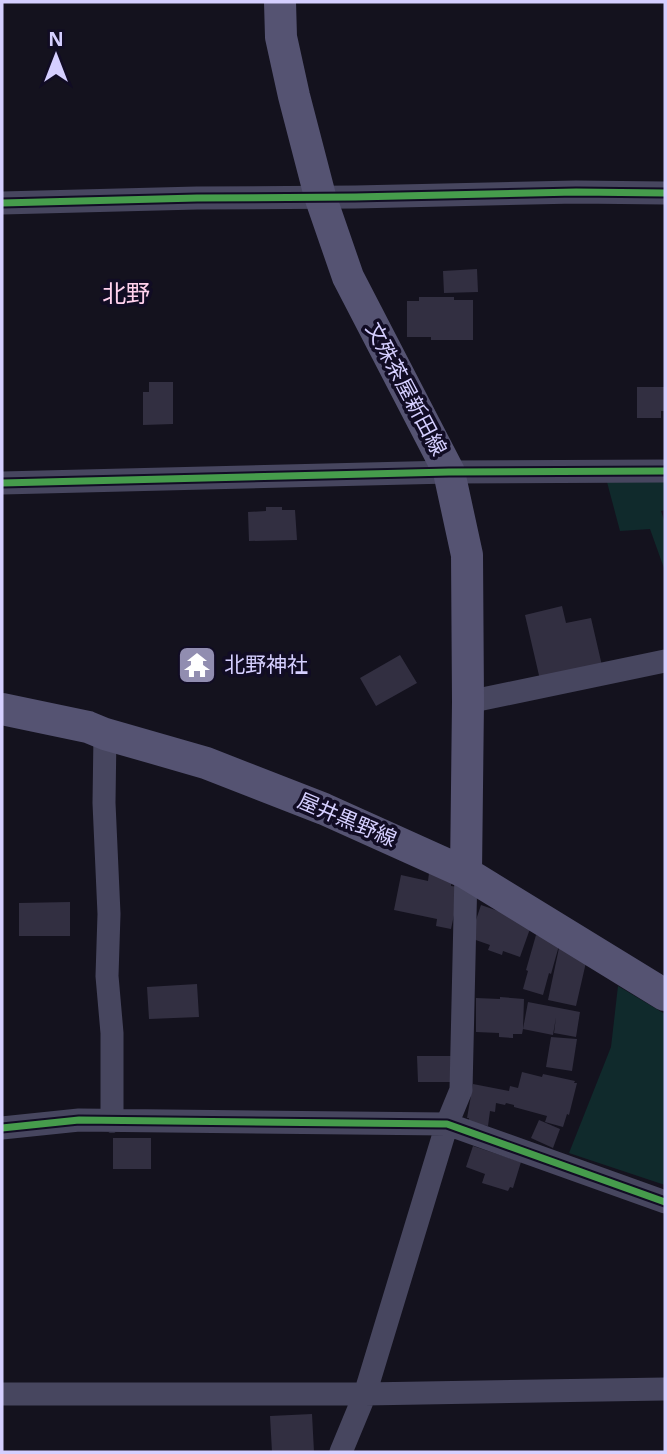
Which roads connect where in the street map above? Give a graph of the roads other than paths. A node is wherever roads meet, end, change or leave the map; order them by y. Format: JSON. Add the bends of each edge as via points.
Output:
{"nodes":[{"id":1,"x":280,"y":2,"type":"edge"},
{"id":2,"x":665,"y":192,"type":"edge"},
{"id":3,"x":320,"y":196,"type":"junction"},
{"id":4,"x":2,"y":203,"type":"edge"},
{"id":5,"x":665,"y":471,"type":"edge"},
{"id":6,"x":449,"y":472,"type":"junction"},
{"id":7,"x":2,"y":484,"type":"edge"},
{"id":8,"x":665,"y":661,"type":"edge"},
{"id":9,"x":468,"y":702,"type":"junction"},
{"id":10,"x":2,"y":709,"type":"edge"},
{"id":11,"x":104,"y":734,"type":"junction"},
{"id":12,"x":466,"y":873,"type":"junction"},
{"id":13,"x":665,"y":995,"type":"edge"},
{"id":14,"x":112,"y":1121,"type":"junction"},
{"id":15,"x":447,"y":1124,"type":"junction"},
{"id":16,"x":2,"y":1128,"type":"edge"},
{"id":17,"x":665,"y":1202,"type":"edge"},
{"id":18,"x":665,"y":1389,"type":"edge"},
{"id":19,"x":2,"y":1394,"type":"edge"},
{"id":20,"x":365,"y":1394,"type":"junction"},
{"id":21,"x":341,"y":1452,"type":"edge"}],
"edges":[{"from":1,"to":3,"type":"main road","name":"文殊茶屋新田線","via":[[281,37]]},
{"from":2,"to":3,"type":"street"},
{"from":3,"to":4,"type":"street"},
{"from":3,"to":6,"type":"main road","name":"文殊茶屋新田線","via":[[348,277]]},
{"from":5,"to":6,"type":"street"},
{"from":6,"to":7,"type":"street"},
{"from":6,"to":9,"type":"main road","name":"文殊茶屋新田線","via":[[467,555]]},
{"from":8,"to":9,"type":"street"},
{"from":9,"to":12,"type":"main road","name":"文殊茶屋新田線"},
{"from":10,"to":11,"type":"main road","name":"屋井黒野線"},
{"from":11,"to":12,"type":"main road","name":"屋井黒野線","via":[[206,763],[324,809]]},
{"from":11,"to":14,"type":"street"},
{"from":12,"to":13,"type":"main road","name":"屋井黒野線"},
{"from":12,"to":15,"type":"street","via":[[461,1090]]},
{"from":14,"to":15,"type":"street"},
{"from":14,"to":16,"type":"street"},
{"from":15,"to":17,"type":"street"},
{"from":15,"to":20,"type":"street"},
{"from":18,"to":20,"type":"street"},
{"from":19,"to":20,"type":"street"},
{"from":20,"to":21,"type":"street"}]}
